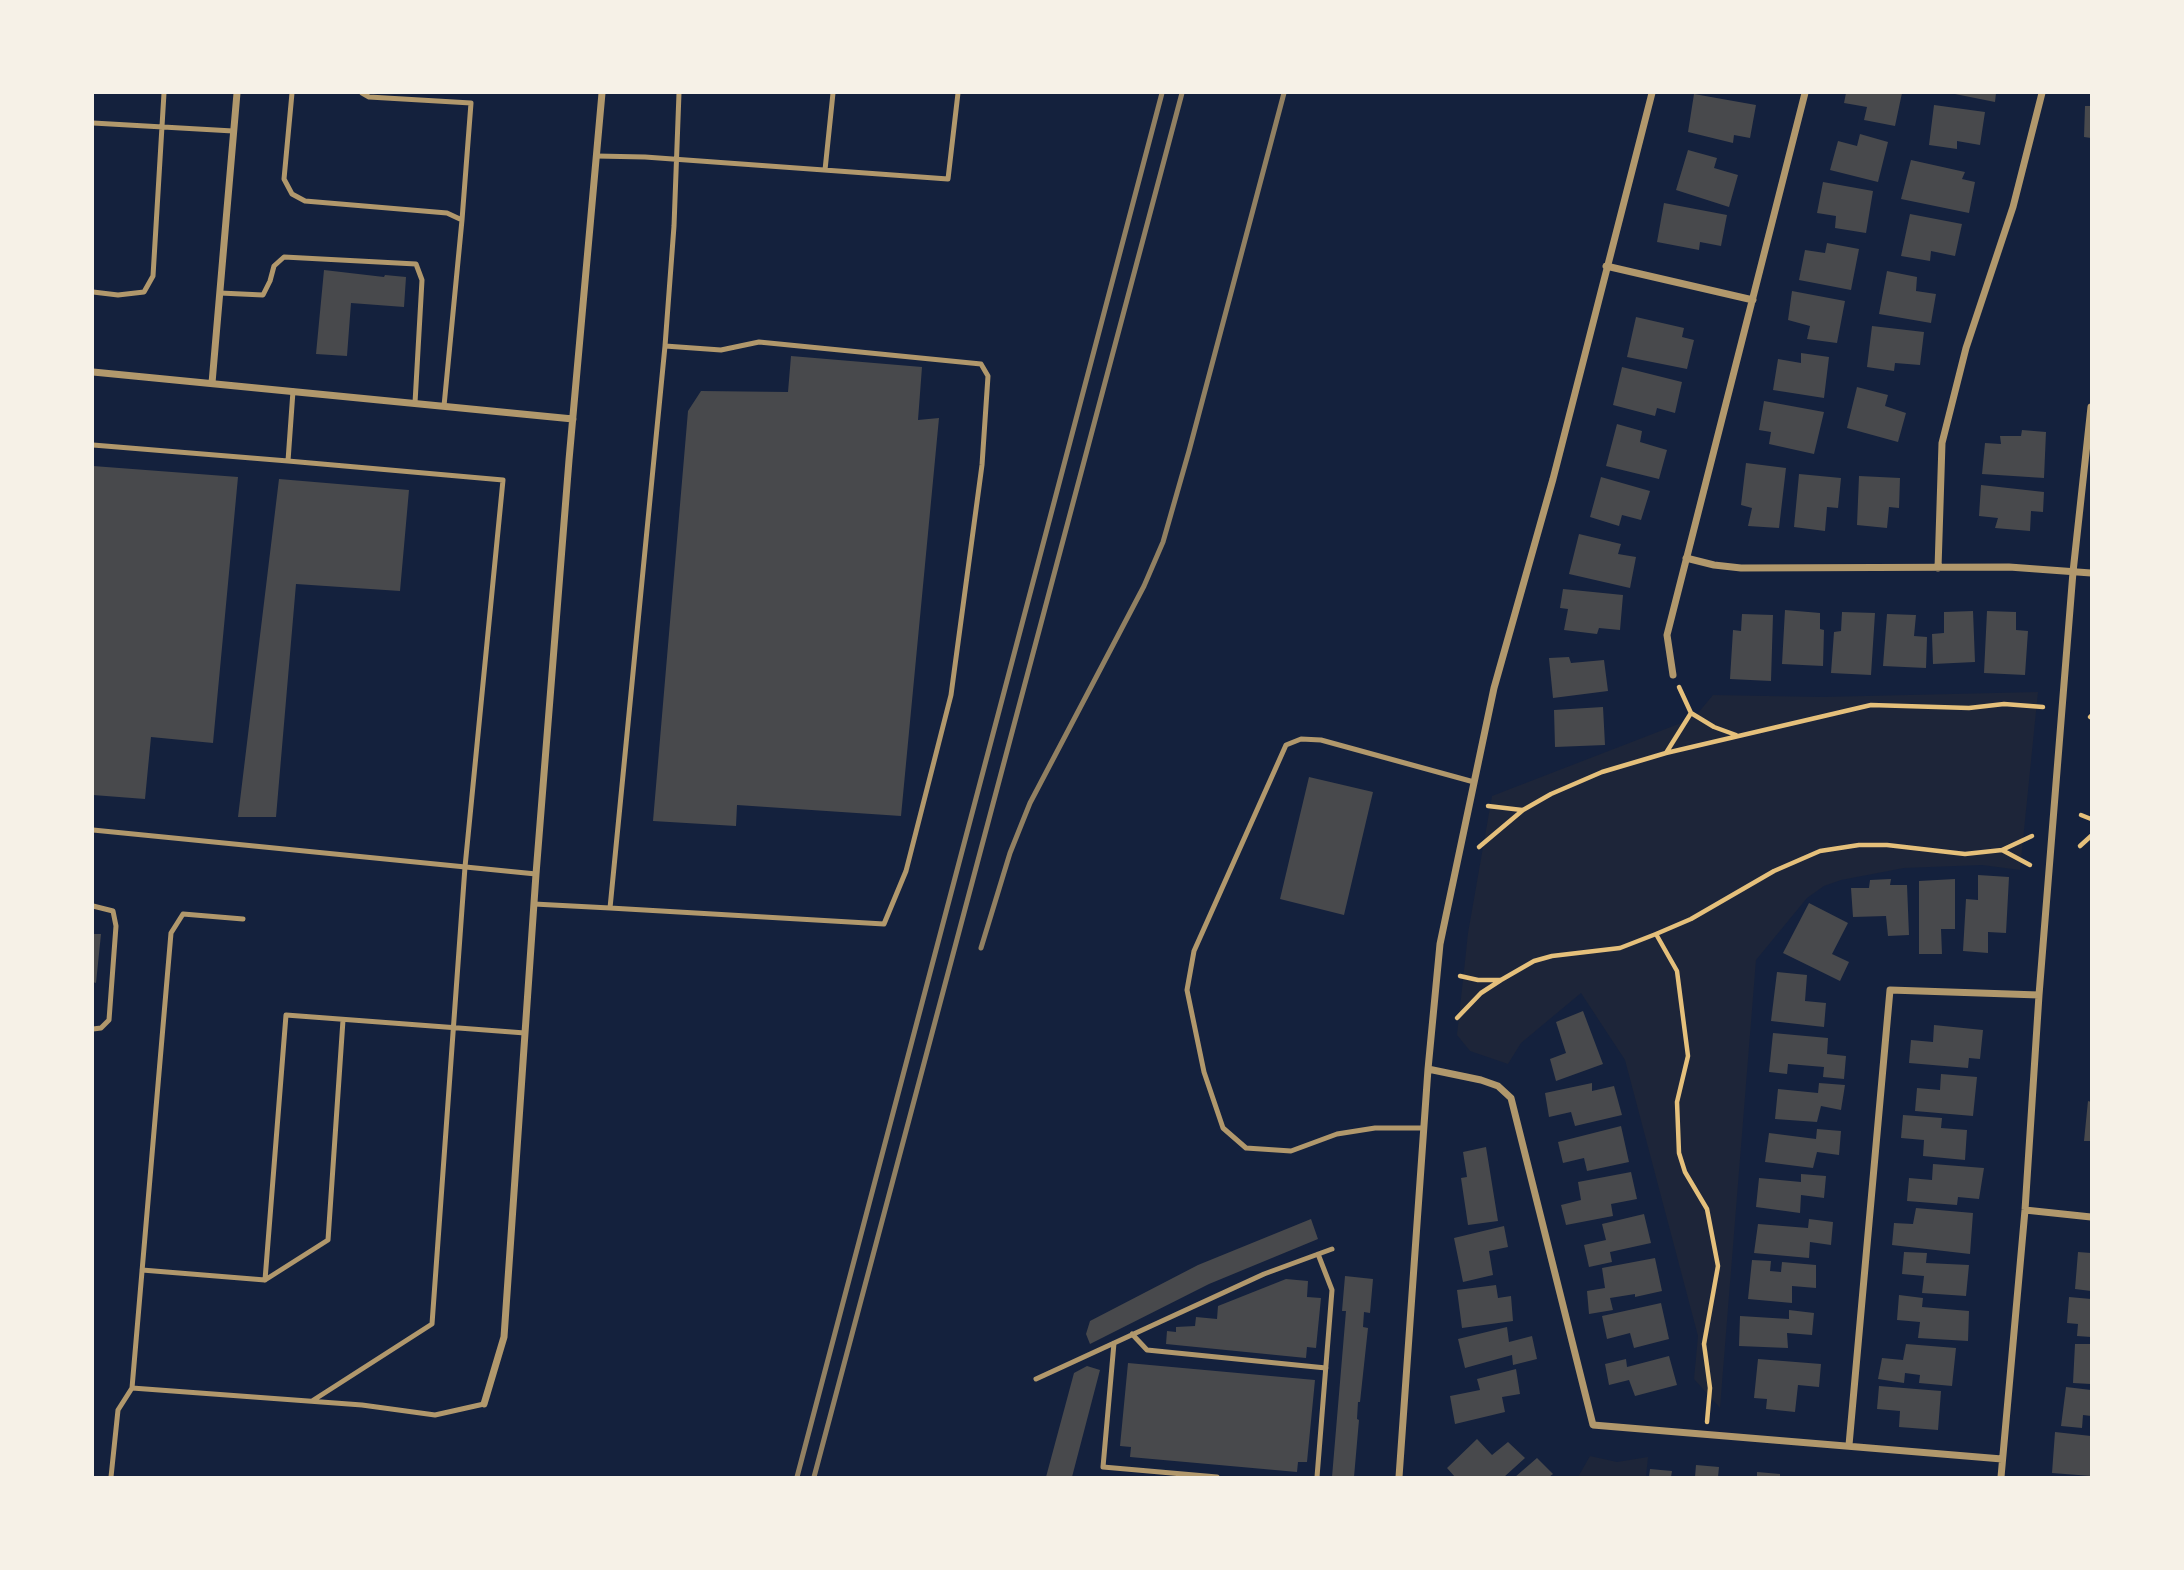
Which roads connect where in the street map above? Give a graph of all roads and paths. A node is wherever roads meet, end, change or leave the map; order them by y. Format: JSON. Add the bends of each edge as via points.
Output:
{"nodes":[{"id":1,"x":164,"y":93,"type":"edge"},
{"id":2,"x":236,"y":93,"type":"edge"},
{"id":3,"x":292,"y":93,"type":"edge"},
{"id":4,"x":362,"y":93,"type":"edge"},
{"id":5,"x":602,"y":93,"type":"edge"},
{"id":6,"x":679,"y":93,"type":"edge"},
{"id":7,"x":833,"y":93,"type":"edge"},
{"id":8,"x":958,"y":93,"type":"edge"},
{"id":9,"x":1652,"y":93,"type":"edge"},
{"id":10,"x":1805,"y":93,"type":"edge"},
{"id":11,"x":2042,"y":93,"type":"edge"},
{"id":12,"x":93,"y":123,"type":"edge"},
{"id":13,"x":162,"y":127,"type":"junction"},
{"id":14,"x":233,"y":131,"type":"junction"},
{"id":15,"x":597,"y":156,"type":"junction"},
{"id":16,"x":676,"y":159,"type":"junction"},
{"id":17,"x":825,"y":170,"type":"junction"},
{"id":18,"x":462,"y":220,"type":"junction"},
{"id":19,"x":1606,"y":266,"type":"junction"},
{"id":20,"x":93,"y":292,"type":"edge"},
{"id":21,"x":220,"y":293,"type":"junction"},
{"id":22,"x":1753,"y":300,"type":"junction"},
{"id":23,"x":665,"y":346,"type":"junction"},
{"id":24,"x":93,"y":372,"type":"edge"},
{"id":25,"x":212,"y":383,"type":"junction"},
{"id":26,"x":293,"y":391,"type":"junction"},
{"id":27,"x":415,"y":403,"type":"junction"},
{"id":28,"x":444,"y":406,"type":"junction"},
{"id":29,"x":2091,"y":407,"type":"edge"},
{"id":30,"x":573,"y":419,"type":"junction"},
{"id":31,"x":93,"y":445,"type":"edge"},
{"id":32,"x":288,"y":461,"type":"junction"},
{"id":33,"x":1686,"y":558,"type":"junction"},
{"id":34,"x":1938,"y":568,"type":"junction"},
{"id":35,"x":2073,"y":572,"type":"junction"},
{"id":36,"x":2091,"y":573,"type":"edge"},
{"id":37,"x":1673,"y":675,"type":"joint"},
{"id":38,"x":2043,"y":707,"type":"dead end"},
{"id":39,"x":1691,"y":713,"type":"junction"},
{"id":40,"x":1737,"y":735,"type":"junction"},
{"id":41,"x":1666,"y":753,"type":"junction"},
{"id":42,"x":1474,"y":782,"type":"junction"},
{"id":43,"x":1488,"y":806,"type":"dead end"},
{"id":44,"x":1523,"y":810,"type":"junction"},
{"id":45,"x":2081,"y":814,"type":"dead end"},
{"id":46,"x":2091,"y":818,"type":"edge"},
{"id":47,"x":93,"y":830,"type":"edge"},
{"id":48,"x":2032,"y":836,"type":"dead end"},
{"id":49,"x":2091,"y":836,"type":"edge"},
{"id":50,"x":2080,"y":846,"type":"dead end"},
{"id":51,"x":1479,"y":847,"type":"dead end"},
{"id":52,"x":2002,"y":850,"type":"junction"},
{"id":53,"x":2030,"y":865,"type":"dead end"},
{"id":54,"x":465,"y":867,"type":"junction"},
{"id":55,"x":536,"y":874,"type":"junction"},
{"id":56,"x":534,"y":904,"type":"junction"},
{"id":57,"x":93,"y":906,"type":"edge"},
{"id":58,"x":610,"y":908,"type":"junction"},
{"id":59,"x":243,"y":919,"type":"dead end"},
{"id":60,"x":1656,"y":934,"type":"junction"},
{"id":61,"x":1460,"y":976,"type":"dead end"},
{"id":62,"x":1500,"y":979,"type":"junction"},
{"id":63,"x":2039,"y":995,"type":"junction"},
{"id":64,"x":1457,"y":1018,"type":"dead end"},
{"id":65,"x":343,"y":1020,"type":"junction"},
{"id":66,"x":93,"y":1029,"type":"edge"},
{"id":67,"x":455,"y":1029,"type":"junction"},
{"id":68,"x":525,"y":1033,"type":"junction"},
{"id":69,"x":1428,"y":1069,"type":"junction"},
{"id":70,"x":1424,"y":1128,"type":"junction"},
{"id":71,"x":2025,"y":1210,"type":"junction"},
{"id":72,"x":2091,"y":1217,"type":"edge"},
{"id":73,"x":1332,"y":1249,"type":"dead end"},
{"id":74,"x":1318,"y":1254,"type":"junction"},
{"id":75,"x":142,"y":1270,"type":"junction"},
{"id":76,"x":265,"y":1280,"type":"junction"},
{"id":77,"x":1132,"y":1334,"type":"junction"},
{"id":78,"x":1114,"y":1343,"type":"junction"},
{"id":79,"x":1326,"y":1368,"type":"junction"},
{"id":80,"x":1037,"y":1379,"type":"dead end"},
{"id":81,"x":132,"y":1388,"type":"junction"},
{"id":82,"x":312,"y":1401,"type":"junction"},
{"id":83,"x":484,"y":1404,"type":"joint"},
{"id":84,"x":1705,"y":1433,"type":"junction"},
{"id":85,"x":1849,"y":1445,"type":"junction"},
{"id":86,"x":2002,"y":1459,"type":"junction"},
{"id":87,"x":111,"y":1477,"type":"edge"},
{"id":88,"x":1217,"y":1477,"type":"edge"},
{"id":89,"x":1317,"y":1477,"type":"edge"},
{"id":90,"x":1399,"y":1477,"type":"edge"},
{"id":91,"x":2001,"y":1477,"type":"edge"}],
"edges":[{"from":1,"to":13,"type":"lane"},
{"from":2,"to":14,"type":"street"},
{"from":3,"to":18,"type":"lane","via":[[284,179],[292,194],[305,201],[447,213]]},
{"from":4,"to":18,"type":"lane","via":[[471,103]]},
{"from":5,"to":15,"type":"street"},
{"from":6,"to":16,"type":"lane"},
{"from":7,"to":17,"type":"lane"},
{"from":8,"to":17,"type":"lane","via":[[948,179]]},
{"from":9,"to":19,"type":"street"},
{"from":10,"to":22,"type":"street"},
{"from":11,"to":34,"type":"street","via":[[1942,443]]},
{"from":12,"to":13,"type":"lane"},
{"from":13,"to":14,"type":"lane"},
{"from":13,"to":20,"type":"lane","via":[[153,276],[144,292]]},
{"from":14,"to":21,"type":"street"},
{"from":15,"to":16,"type":"lane"},
{"from":15,"to":30,"type":"street"},
{"from":16,"to":17,"type":"lane"},
{"from":16,"to":23,"type":"lane"},
{"from":18,"to":28,"type":"lane"},
{"from":19,"to":22,"type":"street"},
{"from":19,"to":42,"type":"street","via":[[1494,688]]},
{"from":21,"to":25,"type":"street"},
{"from":21,"to":27,"type":"lane","via":[[263,295],[274,266],[284,257],[416,264],[422,280]]},
{"from":22,"to":33,"type":"street"},
{"from":23,"to":58,"type":"lane"},
{"from":23,"to":58,"type":"lane","via":[[721,350],[759,342],[981,364],[988,376],[982,465],[951,695],[906,872],[884,924]]},
{"from":24,"to":25,"type":"street"},
{"from":25,"to":26,"type":"street"},
{"from":26,"to":27,"type":"street"},
{"from":26,"to":32,"type":"lane"},
{"from":27,"to":28,"type":"street"},
{"from":28,"to":30,"type":"street"},
{"from":29,"to":35,"type":"street"},
{"from":30,"to":55,"type":"street"},
{"from":31,"to":32,"type":"lane"},
{"from":32,"to":54,"type":"lane","via":[[503,480]]},
{"from":33,"to":34,"type":"street","via":[[1741,568]]},
{"from":33,"to":37,"type":"street","via":[[1667,635]]},
{"from":34,"to":35,"type":"street"},
{"from":35,"to":36,"type":"street"},
{"from":35,"to":63,"type":"street"},
{"from":37,"to":39,"type":"path"},
{"from":38,"to":40,"type":"path","via":[[1871,705]]},
{"from":39,"to":40,"type":"path"},
{"from":39,"to":41,"type":"path"},
{"from":40,"to":41,"type":"path"},
{"from":41,"to":44,"type":"path","via":[[1577,782]]},
{"from":42,"to":69,"type":"street","via":[[1440,944]]},
{"from":42,"to":70,"type":"lane","via":[[1321,740],[1301,739],[1286,745],[1194,951],[1187,990],[1204,1072],[1223,1128],[1246,1148],[1291,1151],[1375,1128]]},
{"from":43,"to":44,"type":"path"},
{"from":44,"to":51,"type":"path"},
{"from":45,"to":46,"type":"path"},
{"from":47,"to":54,"type":"lane"},
{"from":48,"to":52,"type":"path"},
{"from":49,"to":50,"type":"path"},
{"from":52,"to":53,"type":"path"},
{"from":52,"to":60,"type":"path","via":[[1965,854],[1859,845],[1820,851]]},
{"from":54,"to":55,"type":"lane"},
{"from":54,"to":67,"type":"lane"},
{"from":55,"to":56,"type":"street"},
{"from":56,"to":58,"type":"lane"},
{"from":56,"to":68,"type":"street"},
{"from":57,"to":66,"type":"lane","via":[[113,911],[116,926],[109,1020]]},
{"from":59,"to":75,"type":"lane","via":[[183,914],[171,933]]},
{"from":60,"to":62,"type":"path","via":[[1620,948],[1534,961]]},
{"from":60,"to":84,"type":"path","via":[[1677,971],[1688,1056],[1676,1102],[1679,1153],[1707,1209],[1718,1266],[1704,1344],[1710,1388]]},
{"from":61,"to":62,"type":"path"},
{"from":62,"to":64,"type":"path"},
{"from":63,"to":71,"type":"street"},
{"from":63,"to":85,"type":"street","via":[[1890,990]]},
{"from":65,"to":67,"type":"lane"},
{"from":65,"to":76,"type":"lane","via":[[328,1240]]},
{"from":65,"to":76,"type":"lane","via":[[286,1014]]},
{"from":67,"to":68,"type":"lane"},
{"from":67,"to":82,"type":"lane","via":[[432,1324]]},
{"from":68,"to":83,"type":"street","via":[[504,1338]]},
{"from":69,"to":70,"type":"street"},
{"from":69,"to":84,"type":"street","via":[[1489,1083],[1511,1098],[1593,1425]]},
{"from":70,"to":90,"type":"street"},
{"from":71,"to":72,"type":"street"},
{"from":71,"to":86,"type":"street"},
{"from":73,"to":74,"type":"lane"},
{"from":74,"to":77,"type":"lane"},
{"from":74,"to":79,"type":"lane","via":[[1332,1290]]},
{"from":75,"to":76,"type":"lane"},
{"from":75,"to":81,"type":"lane"},
{"from":77,"to":78,"type":"lane"},
{"from":77,"to":79,"type":"lane","via":[[1147,1350]]},
{"from":78,"to":80,"type":"lane"},
{"from":78,"to":88,"type":"lane","via":[[1104,1468]]},
{"from":79,"to":89,"type":"lane"},
{"from":81,"to":82,"type":"lane"},
{"from":81,"to":87,"type":"lane","via":[[118,1409]]},
{"from":82,"to":83,"type":"lane","via":[[435,1415]]},
{"from":84,"to":85,"type":"street"},
{"from":85,"to":86,"type":"street"},
{"from":86,"to":91,"type":"street"}]}
